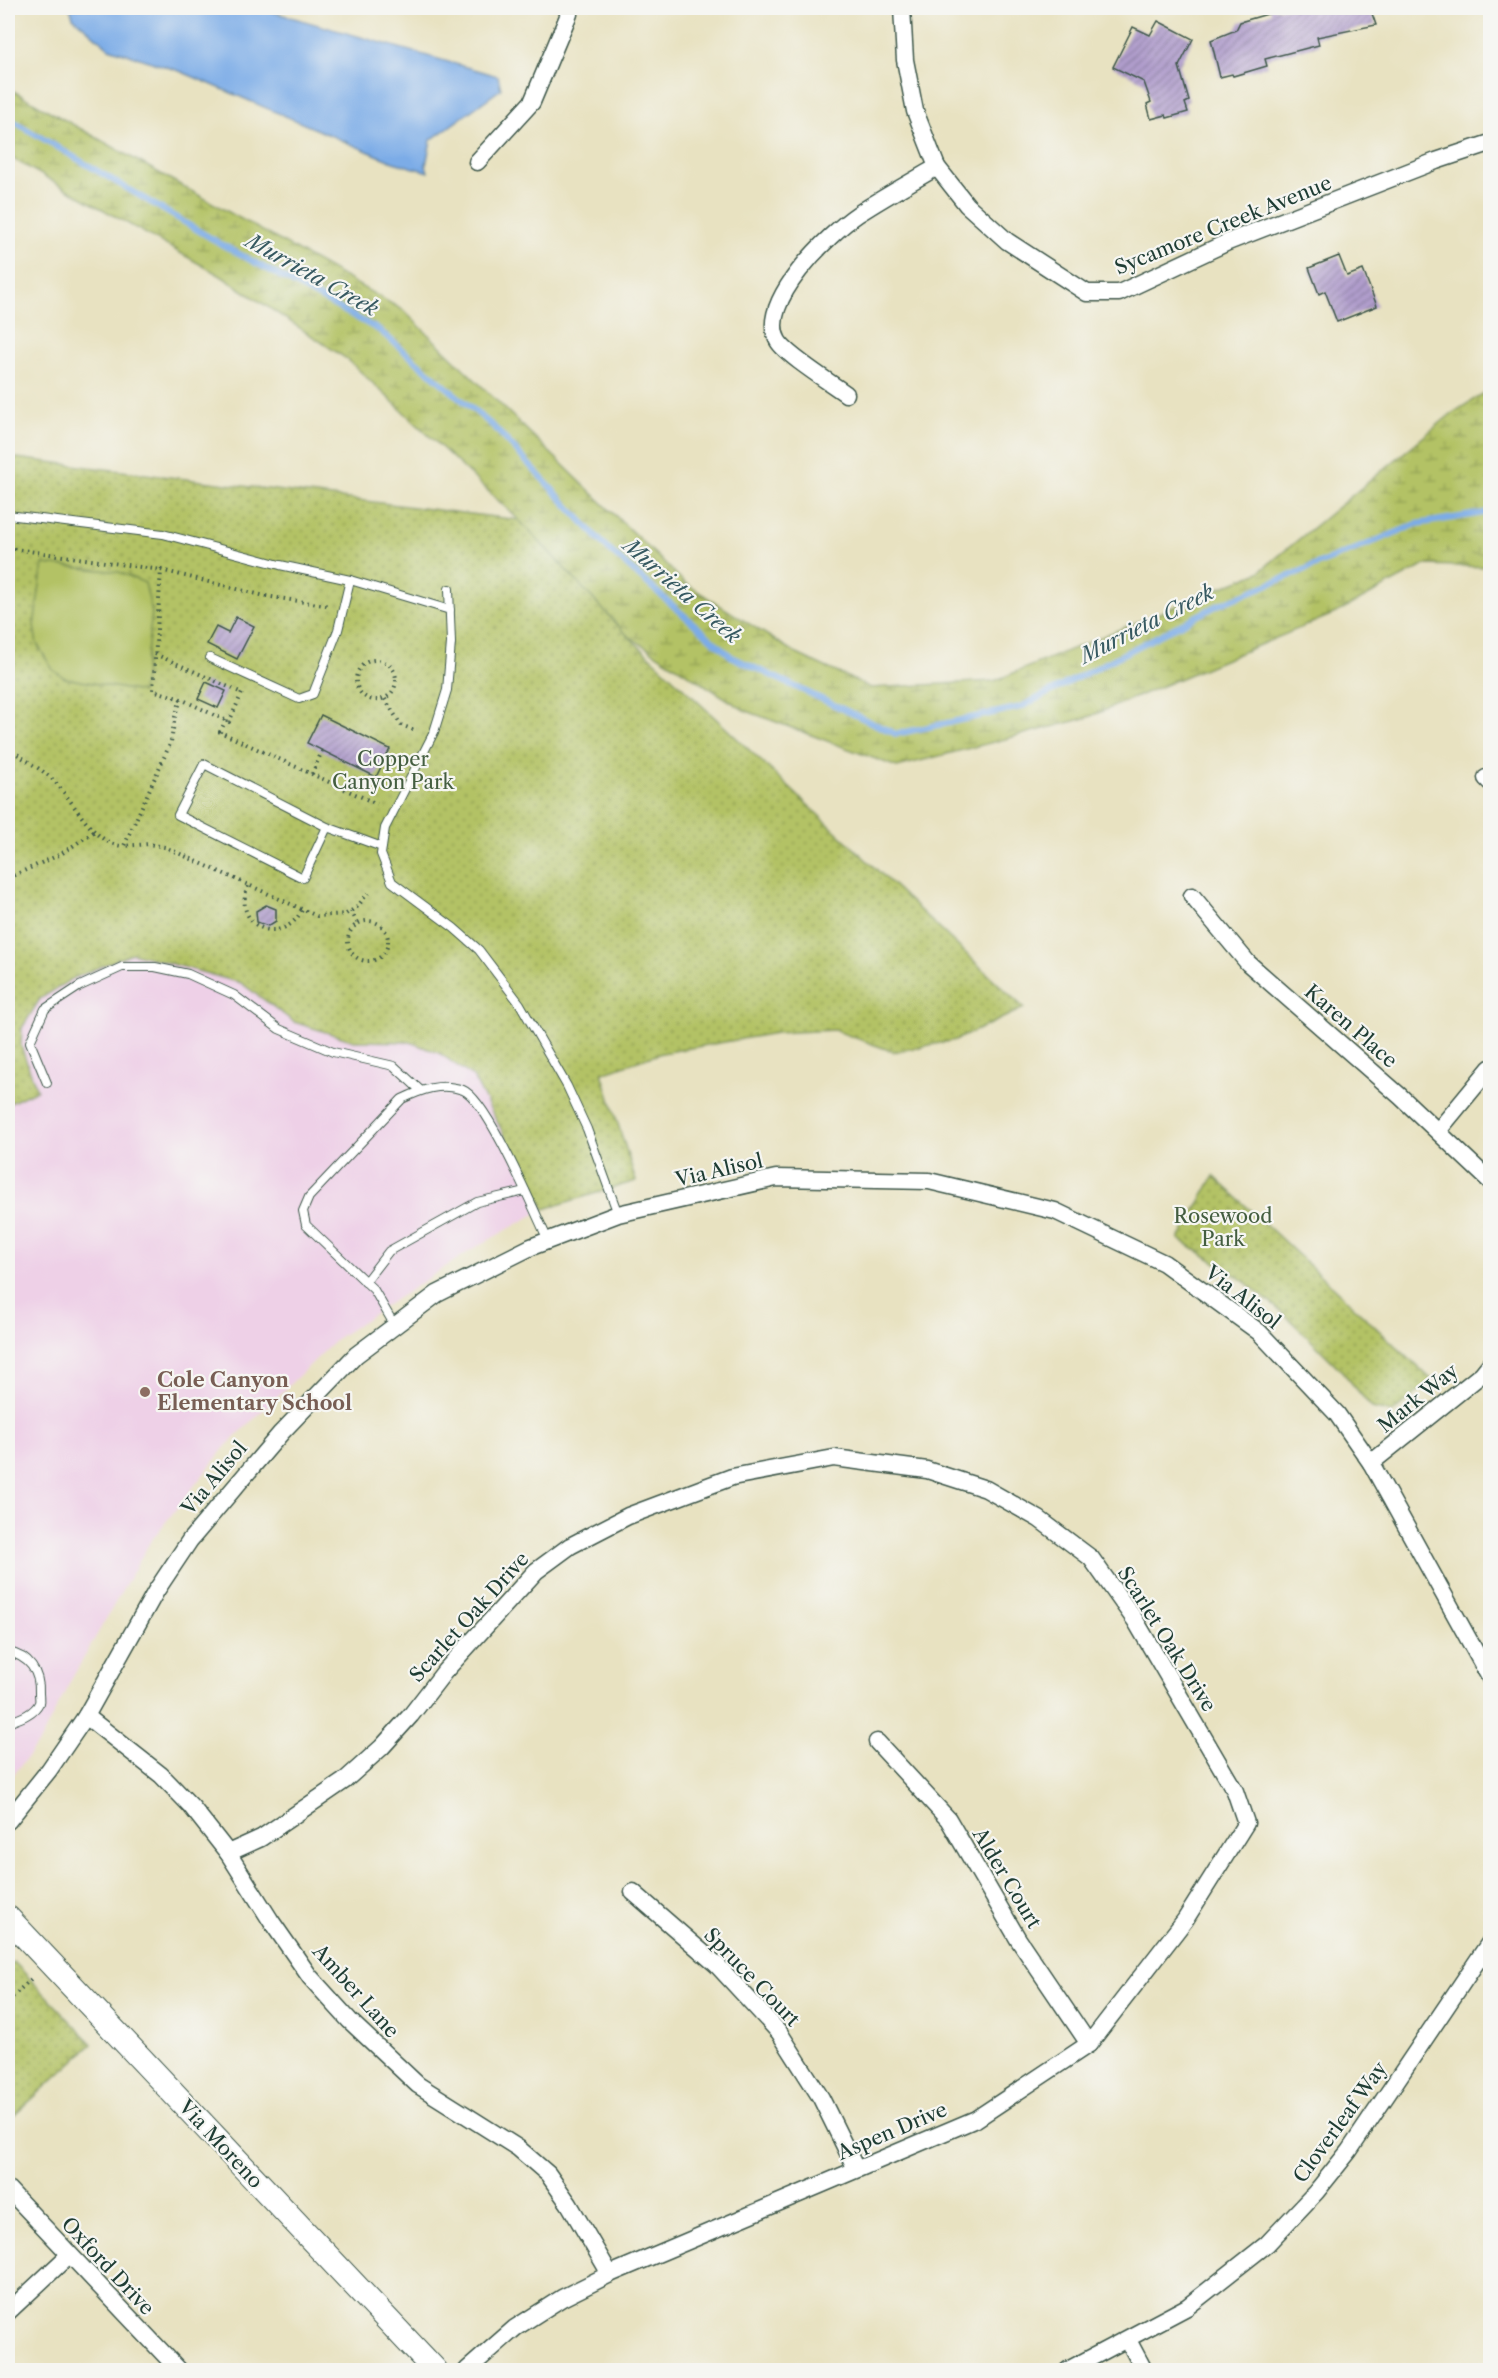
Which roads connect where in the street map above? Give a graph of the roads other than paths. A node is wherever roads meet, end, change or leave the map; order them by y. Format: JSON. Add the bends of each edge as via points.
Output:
{"nodes":[{"id":1,"x":566,"y":8,"type":"edge"},
{"id":2,"x":902,"y":8,"type":"edge"},
{"id":3,"x":1491,"y":143,"type":"edge"},
{"id":4,"x":477,"y":162,"type":"dead end"},
{"id":5,"x":937,"y":167,"type":"junction"},
{"id":6,"x":846,"y":394,"type":"dead end"},
{"id":7,"x":8,"y":514,"type":"edge"},
{"id":8,"x":351,"y":580,"type":"junction"},
{"id":9,"x":449,"y":588,"type":"dead end"},
{"id":10,"x":450,"y":610,"type":"junction"},
{"id":11,"x":210,"y":658,"type":"dead end"},
{"id":12,"x":327,"y":827,"type":"junction"},
{"id":13,"x":382,"y":847,"type":"junction"},
{"id":14,"x":1192,"y":896,"type":"dead end"},
{"id":15,"x":1491,"y":1068,"type":"edge"},
{"id":16,"x":47,"y":1083,"type":"dead end"},
{"id":17,"x":420,"y":1090,"type":"junction"},
{"id":18,"x":1438,"y":1131,"type":"junction"},
{"id":19,"x":1491,"y":1181,"type":"edge"},
{"id":20,"x":525,"y":1191,"type":"junction"},
{"id":21,"x":618,"y":1214,"type":"junction"},
{"id":22,"x":548,"y":1240,"type":"junction"},
{"id":23,"x":365,"y":1282,"type":"junction"},
{"id":24,"x":395,"y":1326,"type":"junction"},
{"id":25,"x":1491,"y":1364,"type":"edge"},
{"id":26,"x":1371,"y":1462,"type":"junction"},
{"id":27,"x":8,"y":1652,"type":"edge"},
{"id":28,"x":1491,"y":1678,"type":"edge"},
{"id":29,"x":86,"y":1716,"type":"junction"},
{"id":30,"x":8,"y":1723,"type":"edge"},
{"id":31,"x":877,"y":1742,"type":"dead end"},
{"id":32,"x":8,"y":1821,"type":"edge"},
{"id":33,"x":1246,"y":1823,"type":"joint"},
{"id":34,"x":228,"y":1853,"type":"junction"},
{"id":35,"x":633,"y":1892,"type":"dead end"},
{"id":36,"x":8,"y":1918,"type":"edge"},
{"id":37,"x":1491,"y":1942,"type":"edge"},
{"id":38,"x":1089,"y":2044,"type":"junction"},
{"id":39,"x":856,"y":2169,"type":"junction"},
{"id":40,"x":8,"y":2189,"type":"edge"},
{"id":41,"x":68,"y":2256,"type":"junction"},
{"id":42,"x":610,"y":2274,"type":"junction"},
{"id":43,"x":8,"y":2312,"type":"edge"},
{"id":44,"x":1128,"y":2340,"type":"junction"},
{"id":45,"x":179,"y":2370,"type":"edge"},
{"id":46,"x":435,"y":2370,"type":"edge"},
{"id":47,"x":467,"y":2370,"type":"edge"},
{"id":48,"x":1068,"y":2370,"type":"edge"},
{"id":49,"x":1144,"y":2370,"type":"edge"}],
"edges":[{"from":1,"to":4,"type":"street","via":[[569,14],[532,102]]},
{"from":2,"to":5,"type":"street","name":"Sycamore Creek Avenue","via":[[905,60],[915,111]]},
{"from":3,"to":5,"type":"street","name":"Sycamore Creek Avenue","via":[[1238,238],[1119,293],[1087,293],[1007,241],[967,205]]},
{"from":5,"to":6,"type":"street","via":[[857,215],[813,253],[783,294],[773,317],[777,341]]},
{"from":7,"to":8,"type":"lane","via":[[163,534]]},
{"from":8,"to":10,"type":"lane"},
{"from":8,"to":11,"type":"lane","via":[[338,630],[313,694],[299,699]]},
{"from":9,"to":10,"type":"lane"},
{"from":10,"to":13,"type":"lane","via":[[447,690],[434,732],[385,828]]},
{"from":12,"to":12,"type":"lane","via":[[204,764],[178,815],[303,878]]},
{"from":12,"to":13,"type":"lane"},
{"from":13,"to":21,"type":"lane","via":[[392,882],[478,950],[520,1004],[582,1118]]},
{"from":14,"to":18,"type":"street","name":"Karen Place","via":[[1248,963]]},
{"from":15,"to":18,"type":"street"},
{"from":16,"to":17,"type":"lane","via":[[30,1042],[45,1009],[80,986],[122,967],[155,967],[188,974],[234,995],[279,1029],[333,1052],[394,1066]]},
{"from":17,"to":20,"type":"lane","via":[[442,1085],[465,1090],[497,1134]]},
{"from":17,"to":23,"type":"lane","via":[[402,1099],[383,1118],[309,1197],[303,1211],[306,1225]]},
{"from":18,"to":19,"type":"street","name":"Karen Place"},
{"from":20,"to":22,"type":"lane"},
{"from":20,"to":23,"type":"lane","via":[[477,1202],[389,1251]]},
{"from":21,"to":22,"type":"street","name":"Via Alisol"},
{"from":21,"to":26,"type":"street","name":"Via Alisol","via":[[777,1178],[929,1181],[1055,1211],[1164,1263],[1259,1332],[1337,1414]]},
{"from":22,"to":24,"type":"street","name":"Via Alisol","via":[[437,1294]]},
{"from":23,"to":24,"type":"lane"},
{"from":24,"to":29,"type":"street","name":"Via Alisol","via":[[356,1355],[281,1433],[190,1540],[156,1591]]},
{"from":25,"to":26,"type":"street","name":"Mark Way"},
{"from":26,"to":28,"type":"street","name":"Via Alisol"},
{"from":27,"to":30,"type":"lane","via":[[27,1659],[37,1672],[39,1703],[29,1714]]},
{"from":29,"to":32,"type":"street","name":"Via Alisol"},
{"from":29,"to":34,"type":"street","name":"Amber Lane","via":[[161,1775]]},
{"from":31,"to":38,"type":"street","name":"Alder Court","via":[[948,1819],[1018,1938]]},
{"from":33,"to":34,"type":"street","name":"Scarlet Oak Drive","via":[[1235,1791],[1136,1620],[1091,1558],[1040,1518],[986,1489],[927,1470],[834,1458],[732,1477],[628,1516],[570,1546],[536,1571],[444,1671],[382,1747],[344,1781],[261,1838]]},
{"from":33,"to":38,"type":"street","name":"Aspen Drive","via":[[1185,1920]]},
{"from":34,"to":42,"type":"street","name":"Amber Lane","via":[[310,1977],[418,2085],[518,2148],[548,2174]]},
{"from":35,"to":39,"type":"street","name":"Spruce Court","via":[[717,1965],[779,2032],[821,2098]]},
{"from":36,"to":46,"type":"street","name":"Via Moreno"},
{"from":37,"to":44,"type":"street","name":"Cloverleaf Way","via":[[1349,2151],[1316,2192],[1267,2244],[1187,2307]]},
{"from":38,"to":39,"type":"street","name":"Aspen Drive","via":[[976,2119]]},
{"from":39,"to":42,"type":"street","name":"Aspen Drive"},
{"from":40,"to":41,"type":"street","name":"Oxford Drive"},
{"from":41,"to":43,"type":"street"},
{"from":41,"to":45,"type":"street","name":"Oxford Drive"},
{"from":42,"to":47,"type":"street","name":"Aspen Drive","via":[[561,2298],[514,2328]]},
{"from":44,"to":48,"type":"street","name":"Cloverleaf Way"},
{"from":44,"to":49,"type":"street"}]}
